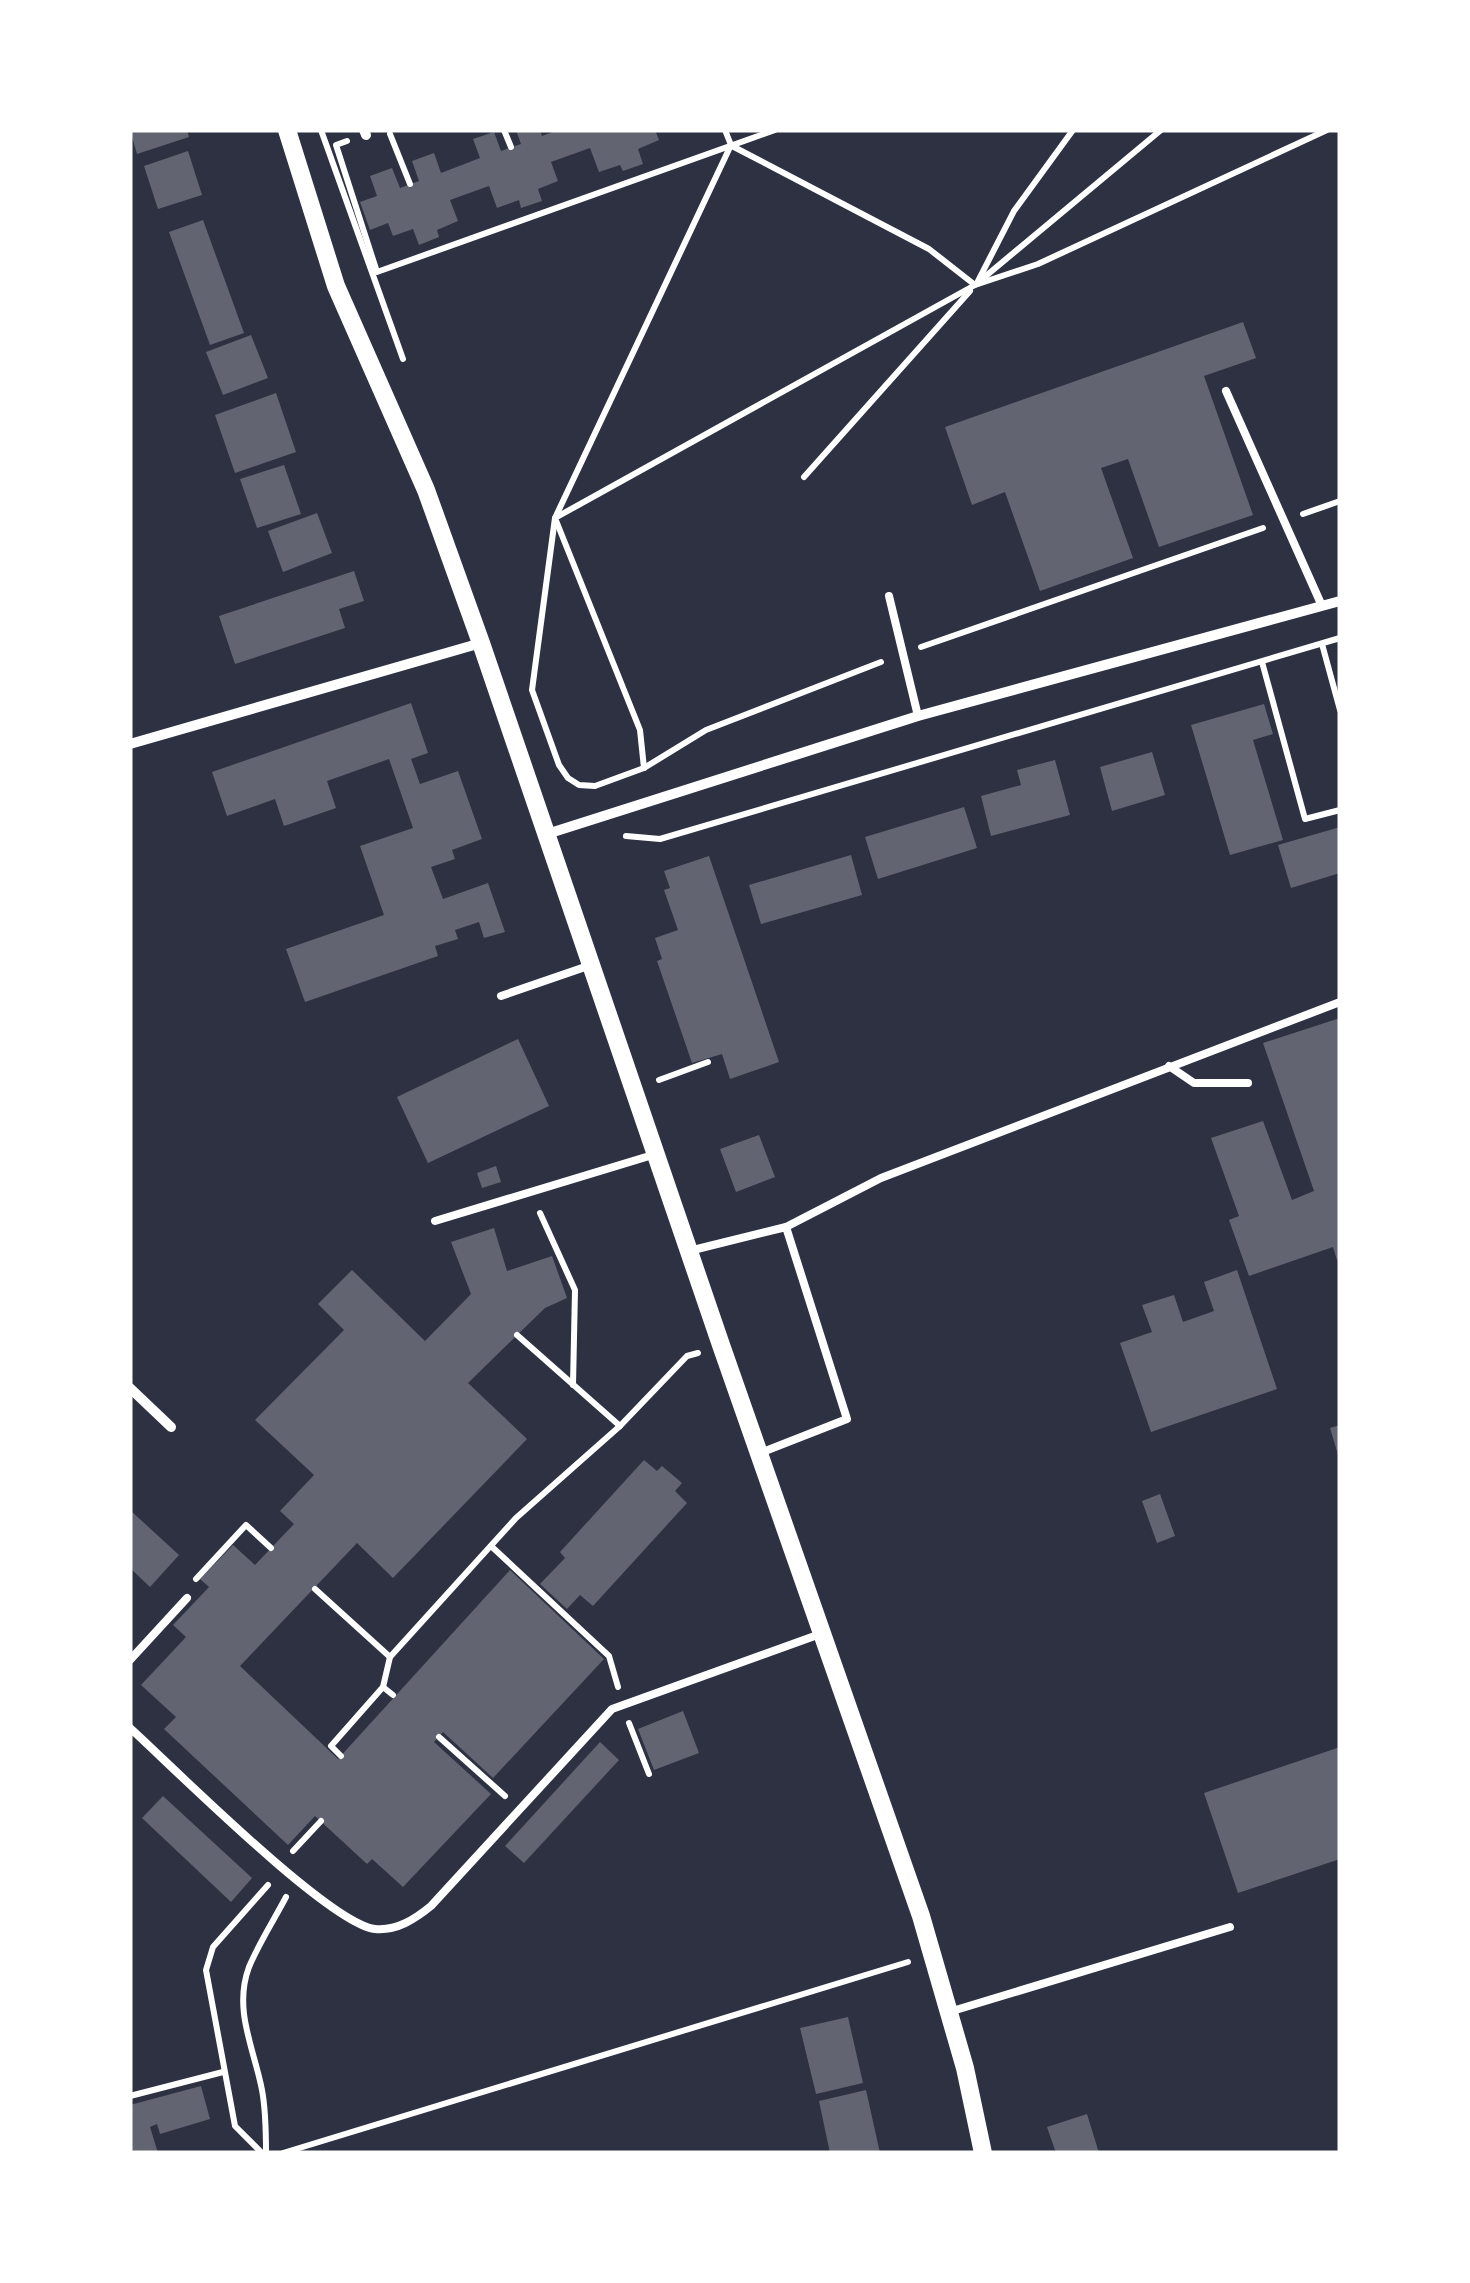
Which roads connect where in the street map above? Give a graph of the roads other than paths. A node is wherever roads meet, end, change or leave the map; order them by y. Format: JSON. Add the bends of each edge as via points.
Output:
{"nodes":[{"id":1,"x":287,"y":130,"type":"edge"},
{"id":2,"x":1226,"y":391,"type":"dead end"},
{"id":3,"x":888,"y":596,"type":"dead end"},
{"id":4,"x":1340,"y":601,"type":"edge"},
{"id":5,"x":1322,"y":606,"type":"junction"},
{"id":6,"x":481,"y":643,"type":"junction"},
{"id":7,"x":918,"y":716,"type":"junction"},
{"id":8,"x":130,"y":744,"type":"edge"},
{"id":9,"x":548,"y":834,"type":"junction"},
{"id":10,"x":591,"y":965,"type":"junction"},
{"id":11,"x":500,"y":996,"type":"dead end"},
{"id":12,"x":1340,"y":1002,"type":"edge"},
{"id":13,"x":1169,"y":1066,"type":"junction"},
{"id":14,"x":1248,"y":1083,"type":"dead end"},
{"id":15,"x":656,"y":1154,"type":"junction"},
{"id":16,"x":434,"y":1221,"type":"dead end"},
{"id":17,"x":786,"y":1227,"type":"junction"},
{"id":18,"x":689,"y":1251,"type":"junction"},
{"id":19,"x":130,"y":1388,"type":"edge"},
{"id":20,"x":171,"y":1427,"type":"dead end"},
{"id":21,"x":759,"y":1453,"type":"junction"},
{"id":22,"x":187,"y":1598,"type":"road end"},
{"id":23,"x":823,"y":1633,"type":"junction"},
{"id":24,"x":130,"y":1660,"type":"edge"},
{"id":25,"x":130,"y":1728,"type":"edge"},
{"id":26,"x":1230,"y":1927,"type":"dead end"},
{"id":27,"x":949,"y":2012,"type":"junction"},
{"id":28,"x":984,"y":2153,"type":"edge"}],
"edges":[{"from":1,"to":6,"type":"street","via":[[336,286],[426,490]]},
{"from":2,"to":5,"type":"lane"},
{"from":3,"to":7,"type":"lane"},
{"from":4,"to":5,"type":"street"},
{"from":5,"to":7,"type":"street"},
{"from":6,"to":8,"type":"street"},
{"from":6,"to":9,"type":"street"},
{"from":7,"to":9,"type":"street"},
{"from":9,"to":10,"type":"street"},
{"from":10,"to":11,"type":"lane"},
{"from":10,"to":15,"type":"street"},
{"from":12,"to":13,"type":"lane"},
{"from":13,"to":14,"type":"lane","via":[[1194,1084]]},
{"from":13,"to":17,"type":"lane","via":[[882,1178]]},
{"from":15,"to":16,"type":"lane"},
{"from":15,"to":18,"type":"street"},
{"from":17,"to":18,"type":"lane"},
{"from":17,"to":21,"type":"lane","via":[[847,1419]]},
{"from":18,"to":21,"type":"street"},
{"from":19,"to":20,"type":"street"},
{"from":21,"to":23,"type":"street"},
{"from":22,"to":24,"type":"lane"},
{"from":23,"to":25,"type":"lane","via":[[612,1710],[430,1906],[396,1927],[354,1922],[296,1880]]},
{"from":23,"to":27,"type":"street"},
{"from":26,"to":27,"type":"lane"},
{"from":27,"to":28,"type":"street"}]}
